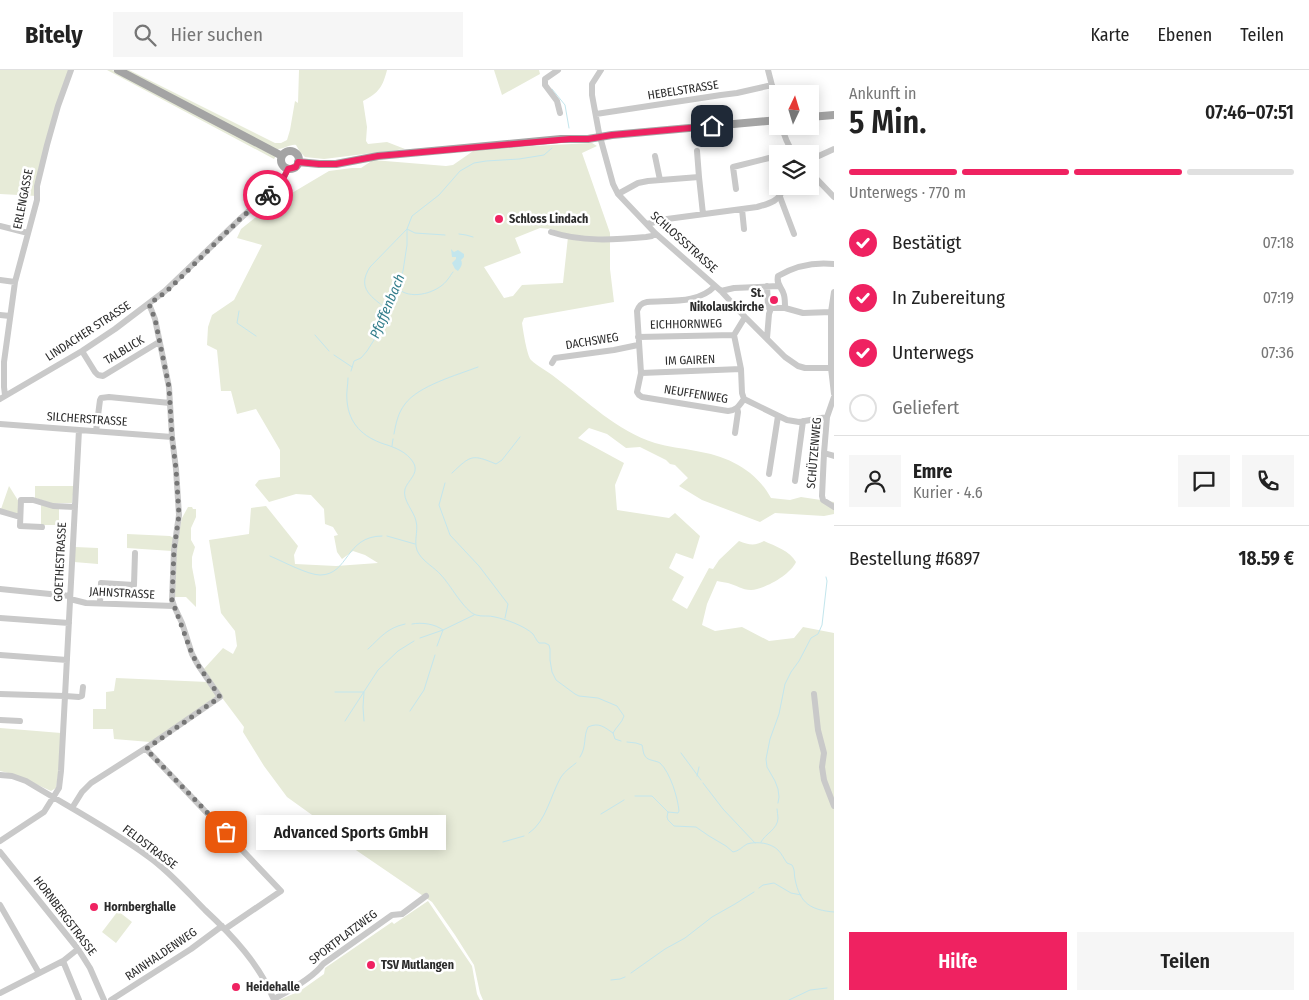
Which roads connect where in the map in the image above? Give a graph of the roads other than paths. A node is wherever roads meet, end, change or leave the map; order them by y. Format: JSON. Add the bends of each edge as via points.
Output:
{"nodes":[{"id":1,"x":71,"y":70,"type":"edge"},
{"id":2,"x":118,"y":70,"type":"edge"},
{"id":3,"x":558,"y":70,"type":"edge"},
{"id":4,"x":601,"y":70,"type":"edge"},
{"id":5,"x":768,"y":70,"type":"edge"},
{"id":6,"x":772,"y":85,"type":"edge"},
{"id":7,"x":769,"y":86,"type":"edge"},
{"id":8,"x":560,"y":114,"type":"dead end"},
{"id":9,"x":596,"y":114,"type":"junction"},
{"id":10,"x":834,"y":115,"type":"edge"},
{"id":11,"x":819,"y":116,"type":"edge"},
{"id":12,"x":769,"y":121,"type":"edge"},
{"id":13,"x":600,"y":136,"type":"junction"},
{"id":14,"x":834,"y":149,"type":"edge"},
{"id":15,"x":698,"y":151,"type":"dead end"},
{"id":16,"x":282,"y":156,"type":"junction"},
{"id":17,"x":656,"y":156,"type":"dead end"},
{"id":18,"x":819,"y":156,"type":"edge"},
{"id":19,"x":769,"y":158,"type":"edge"},
{"id":20,"x":298,"y":162,"type":"junction"},
{"id":21,"x":288,"y":169,"type":"junction"},
{"id":22,"x":699,"y":176,"type":"junction"},
{"id":23,"x":660,"y":180,"type":"junction"},
{"id":24,"x":819,"y":182,"type":"edge"},
{"id":25,"x":736,"y":189,"type":"dead end"},
{"id":26,"x":618,"y":194,"type":"junction"},
{"id":27,"x":780,"y":197,"type":"joint"},
{"id":28,"x":834,"y":198,"type":"edge"},
{"id":29,"x":742,"y":209,"type":"junction"},
{"id":30,"x":703,"y":214,"type":"junction"},
{"id":31,"x":647,"y":224,"type":"junction"},
{"id":32,"x":0,"y":226,"type":"edge"},
{"id":33,"x":744,"y":229,"type":"dead end"},
{"id":34,"x":551,"y":232,"type":"dead end"},
{"id":35,"x":28,"y":233,"type":"junction"},
{"id":36,"x":655,"y":233,"type":"junction"},
{"id":37,"x":794,"y":234,"type":"dead end"},
{"id":38,"x":834,"y":264,"type":"edge"},
{"id":39,"x":0,"y":280,"type":"edge"},
{"id":40,"x":15,"y":282,"type":"junction"},
{"id":41,"x":715,"y":286,"type":"junction"},
{"id":42,"x":767,"y":286,"type":"junction"},
{"id":43,"x":778,"y":286,"type":"junction"},
{"id":44,"x":721,"y":291,"type":"junction"},
{"id":45,"x":834,"y":292,"type":"edge"},
{"id":46,"x":149,"y":304,"type":"junction"},
{"id":47,"x":785,"y":308,"type":"junction"},
{"id":48,"x":770,"y":310,"type":"junction"},
{"id":49,"x":831,"y":312,"type":"junction"},
{"id":50,"x":0,"y":315,"type":"edge"},
{"id":51,"x":10,"y":316,"type":"junction"},
{"id":52,"x":745,"y":317,"type":"junction"},
{"id":53,"x":734,"y":335,"type":"junction"},
{"id":54,"x":638,"y":337,"type":"junction"},
{"id":55,"x":767,"y":338,"type":"junction"},
{"id":56,"x":160,"y":342,"type":"junction"},
{"id":57,"x":638,"y":345,"type":"junction"},
{"id":58,"x":82,"y":351,"type":"junction"},
{"id":59,"x":552,"y":363,"type":"dead end"},
{"id":60,"x":832,"y":368,"type":"junction"},
{"id":61,"x":740,"y":369,"type":"junction"},
{"id":62,"x":640,"y":373,"type":"junction"},
{"id":63,"x":834,"y":396,"type":"edge"},
{"id":64,"x":3,"y":397,"type":"edge"},
{"id":65,"x":744,"y":399,"type":"junction"},
{"id":66,"x":170,"y":403,"type":"junction"},
{"id":67,"x":737,"y":408,"type":"junction"},
{"id":68,"x":778,"y":416,"type":"junction"},
{"id":69,"x":827,"y":417,"type":"junction"},
{"id":70,"x":803,"y":421,"type":"junction"},
{"id":71,"x":0,"y":424,"type":"edge"},
{"id":72,"x":78,"y":430,"type":"junction"},
{"id":73,"x":96,"y":431,"type":"junction"},
{"id":74,"x":735,"y":433,"type":"dead end"},
{"id":75,"x":172,"y":437,"type":"junction"},
{"id":76,"x":824,"y":453,"type":"junction"},
{"id":77,"x":834,"y":456,"type":"edge"},
{"id":78,"x":769,"y":474,"type":"dead end"},
{"id":79,"x":795,"y":481,"type":"dead end"},
{"id":80,"x":74,"y":507,"type":"junction"},
{"id":81,"x":834,"y":507,"type":"edge"},
{"id":82,"x":0,"y":511,"type":"edge"},
{"id":83,"x":20,"y":517,"type":"junction"},
{"id":84,"x":42,"y":527,"type":"dead end"},
{"id":85,"x":135,"y":553,"type":"dead end"},
{"id":86,"x":0,"y":589,"type":"edge"},
{"id":87,"x":70,"y":598,"type":"junction"},
{"id":88,"x":100,"y":603,"type":"junction"},
{"id":89,"x":174,"y":606,"type":"junction"},
{"id":90,"x":0,"y":618,"type":"edge"},
{"id":91,"x":68,"y":623,"type":"junction"},
{"id":92,"x":0,"y":655,"type":"edge"},
{"id":93,"x":66,"y":660,"type":"junction"},
{"id":94,"x":83,"y":687,"type":"dead end"},
{"id":95,"x":0,"y":694,"type":"edge"},
{"id":96,"x":814,"y":694,"type":"dead end"},
{"id":97,"x":65,"y":696,"type":"junction"},
{"id":98,"x":0,"y":720,"type":"edge"},
{"id":99,"x":20,"y":721,"type":"dead end"},
{"id":100,"x":146,"y":749,"type":"junction"},
{"id":101,"x":0,"y":775,"type":"edge"},
{"id":102,"x":54,"y":797,"type":"junction"},
{"id":103,"x":834,"y":806,"type":"edge"},
{"id":104,"x":72,"y":808,"type":"junction"},
{"id":105,"x":0,"y":841,"type":"edge"},
{"id":106,"x":0,"y":852,"type":"edge"},
{"id":107,"x":426,"y":896,"type":"dead end"},
{"id":108,"x":0,"y":905,"type":"edge"},
{"id":109,"x":224,"y":928,"type":"junction"},
{"id":110,"x":78,"y":949,"type":"junction"},
{"id":111,"x":62,"y":961,"type":"junction"},
{"id":112,"x":39,"y":973,"type":"junction"},
{"id":113,"x":1,"y":991,"type":"edge"},
{"id":114,"x":274,"y":999,"type":"edge"},
{"id":115,"x":79,"y":1000,"type":"edge"},
{"id":116,"x":104,"y":1000,"type":"edge"},
{"id":117,"x":111,"y":1000,"type":"edge"}],
"edges":[{"from":1,"to":35,"type":"street","name":"ERLENGASSE","via":[[47,145]]},
{"from":2,"to":16,"type":"main road"},
{"from":3,"to":8,"type":"street","via":[[545,79],[545,85],[557,101]]},
{"from":4,"to":9,"type":"street","name":"SCHLOSSSTRASSE","via":[[592,84]]},
{"from":5,"to":6,"type":"street"},
{"from":7,"to":9,"type":"street","name":"HEBELSTRASSE"},
{"from":9,"to":13,"type":"street","name":"SCHLOSSSTRASSE"},
{"from":10,"to":11,"type":"main road"},
{"from":12,"to":13,"type":"main road"},
{"from":13,"to":20,"type":"main road","via":[[378,156],[336,164]]},
{"from":13,"to":26,"type":"street","name":"SCHLOSSSTRASSE"},
{"from":14,"to":18,"type":"street"},
{"from":15,"to":22,"type":"street"},
{"from":16,"to":20,"type":"main road","via":[[293,152],[298,156]]},
{"from":16,"to":21,"type":"main road","via":[[282,163]]},
{"from":17,"to":23,"type":"street"},
{"from":19,"to":25,"type":"street","via":[[732,167]]},
{"from":20,"to":21,"type":"main road","via":[[296,167]]},
{"from":21,"to":46,"type":"street","name":"LINDACHER STRASSE","via":[[282,181],[166,292]]},
{"from":22,"to":23,"type":"street"},
{"from":22,"to":30,"type":"street"},
{"from":23,"to":26,"type":"street","via":[[638,183]]},
{"from":24,"to":28,"type":"street"},
{"from":26,"to":31,"type":"street","name":"SCHLOSSSTRASSE"},
{"from":27,"to":29,"type":"street","via":[[767,204]]},
{"from":27,"to":37,"type":"street"},
{"from":29,"to":30,"type":"street"},
{"from":29,"to":33,"type":"street"},
{"from":30,"to":31,"type":"street"},
{"from":31,"to":36,"type":"street","name":"SCHLOSSSTRASSE"},
{"from":32,"to":35,"type":"street"},
{"from":34,"to":36,"type":"street","via":[[593,240],[646,237]]},
{"from":35,"to":40,"type":"street","name":"ERLENGASSE"},
{"from":36,"to":41,"type":"street","name":"SCHLOSSSTRASSE"},
{"from":38,"to":43,"type":"street","via":[[794,269],[778,276]]},
{"from":39,"to":40,"type":"street"},
{"from":40,"to":51,"type":"street","name":"ERLENGASSE"},
{"from":41,"to":44,"type":"street","name":"SCHLOSSSTRASSE"},
{"from":41,"to":54,"type":"street","via":[[700,297],[642,303],[637,312]]},
{"from":42,"to":43,"type":"street"},
{"from":42,"to":44,"type":"street"},
{"from":42,"to":48,"type":"street"},
{"from":43,"to":47,"type":"street","via":[[783,293]]},
{"from":44,"to":52,"type":"street","name":"SCHLOSSSTRASSE"},
{"from":45,"to":49,"type":"street"},
{"from":46,"to":56,"type":"street"},
{"from":46,"to":58,"type":"street","name":"LINDACHER STRASSE"},
{"from":47,"to":48,"type":"street"},
{"from":47,"to":49,"type":"street","via":[[803,313]]},
{"from":48,"to":55,"type":"street"},
{"from":49,"to":60,"type":"street"},
{"from":50,"to":51,"type":"street"},
{"from":51,"to":64,"type":"street","name":"ERLENGASSE"},
{"from":52,"to":53,"type":"street"},
{"from":52,"to":55,"type":"street","name":"SCHLOSSSTRASSE"},
{"from":53,"to":54,"type":"street","name":"EICHHORNWEG"},
{"from":53,"to":61,"type":"street"},
{"from":54,"to":57,"type":"street"},
{"from":55,"to":60,"type":"street","name":"SCHLOSSSTRASSE","via":[[798,366]]},
{"from":56,"to":58,"type":"street","name":"TALBLICK","via":[[103,376],[94,372]]},
{"from":56,"to":66,"type":"street"},
{"from":57,"to":59,"type":"street","name":"DACHSWEG","via":[[555,358]]},
{"from":57,"to":62,"type":"street"},
{"from":58,"to":64,"type":"street","name":"LINDACHER STRASSE"},
{"from":60,"to":63,"type":"street"},
{"from":61,"to":62,"type":"street","name":"IM GAIREN"},
{"from":61,"to":65,"type":"street"},
{"from":62,"to":67,"type":"street","name":"NEUFFENWEG","via":[[639,395],[718,410]]},
{"from":63,"to":69,"type":"street","name":"SCHÜTZENWEG"},
{"from":65,"to":67,"type":"street","name":"NEUFFENWEG"},
{"from":65,"to":68,"type":"street"},
{"from":66,"to":73,"type":"street","via":[[101,398]]},
{"from":66,"to":75,"type":"street"},
{"from":67,"to":74,"type":"street"},
{"from":68,"to":70,"type":"street"},
{"from":68,"to":78,"type":"street"},
{"from":69,"to":70,"type":"street"},
{"from":69,"to":76,"type":"street","name":"SCHÜTZENWEG"},
{"from":70,"to":79,"type":"street"},
{"from":71,"to":72,"type":"street","name":"SILCHERSTRASSE"},
{"from":72,"to":73,"type":"street","name":"SILCHERSTRASSE"},
{"from":72,"to":80,"type":"street","name":"GOETHESTRASSE"},
{"from":73,"to":75,"type":"street","name":"SILCHERSTRASSE"},
{"from":75,"to":89,"type":"street","via":[[179,515],[174,550]]},
{"from":76,"to":77,"type":"street"},
{"from":76,"to":81,"type":"street","name":"SCHÜTZENWEG","via":[[822,496]]},
{"from":80,"to":83,"type":"street","via":[[21,500]]},
{"from":80,"to":87,"type":"street","name":"GOETHESTRASSE"},
{"from":82,"to":83,"type":"street"},
{"from":83,"to":84,"type":"street","via":[[20,526]]},
{"from":85,"to":88,"type":"street","via":[[134,585],[101,584]]},
{"from":86,"to":87,"type":"street","name":"JAHNSTRASSE"},
{"from":87,"to":88,"type":"street","name":"JAHNSTRASSE"},
{"from":87,"to":91,"type":"street","name":"GOETHESTRASSE"},
{"from":88,"to":89,"type":"street","name":"JAHNSTRASSE"},
{"from":89,"to":100,"type":"street","via":[[192,654],[220,697]]},
{"from":90,"to":91,"type":"street"},
{"from":91,"to":93,"type":"street","name":"GOETHESTRASSE"},
{"from":92,"to":93,"type":"street"},
{"from":93,"to":97,"type":"street","name":"GOETHESTRASSE"},
{"from":94,"to":97,"type":"street","via":[[81,697]]},
{"from":95,"to":97,"type":"street"},
{"from":96,"to":103,"type":"street","via":[[824,752],[824,780]]},
{"from":97,"to":102,"type":"street","name":"GOETHESTRASSE","via":[[61,771]]},
{"from":98,"to":99,"type":"street"},
{"from":100,"to":104,"type":"street","via":[[92,783]]},
{"from":100,"to":109,"type":"street","name":"RAINHALDENWEG","via":[[281,891]]},
{"from":101,"to":102,"type":"street","name":"FELDSTRASSE","via":[[18,778]]},
{"from":102,"to":104,"type":"street","name":"FELDSTRASSE"},
{"from":102,"to":105,"type":"street","via":[[44,812]]},
{"from":104,"to":109,"type":"street","name":"FELDSTRASSE","via":[[150,858]]},
{"from":106,"to":110,"type":"street","name":"HORNBERGSTRASSE"},
{"from":107,"to":114,"type":"street","name":"SPORTPLATZWEG","via":[[402,914],[392,915]]},
{"from":108,"to":112,"type":"street"},
{"from":109,"to":114,"type":"street","name":"FELDSTRASSE","via":[[252,960]]},
{"from":109,"to":117,"type":"street","name":"RAINHALDENWEG"},
{"from":110,"to":111,"type":"street"},
{"from":110,"to":116,"type":"street","name":"HORNBERGSTRASSE"},
{"from":111,"to":112,"type":"street"},
{"from":111,"to":115,"type":"street"},
{"from":112,"to":113,"type":"street"}]}
